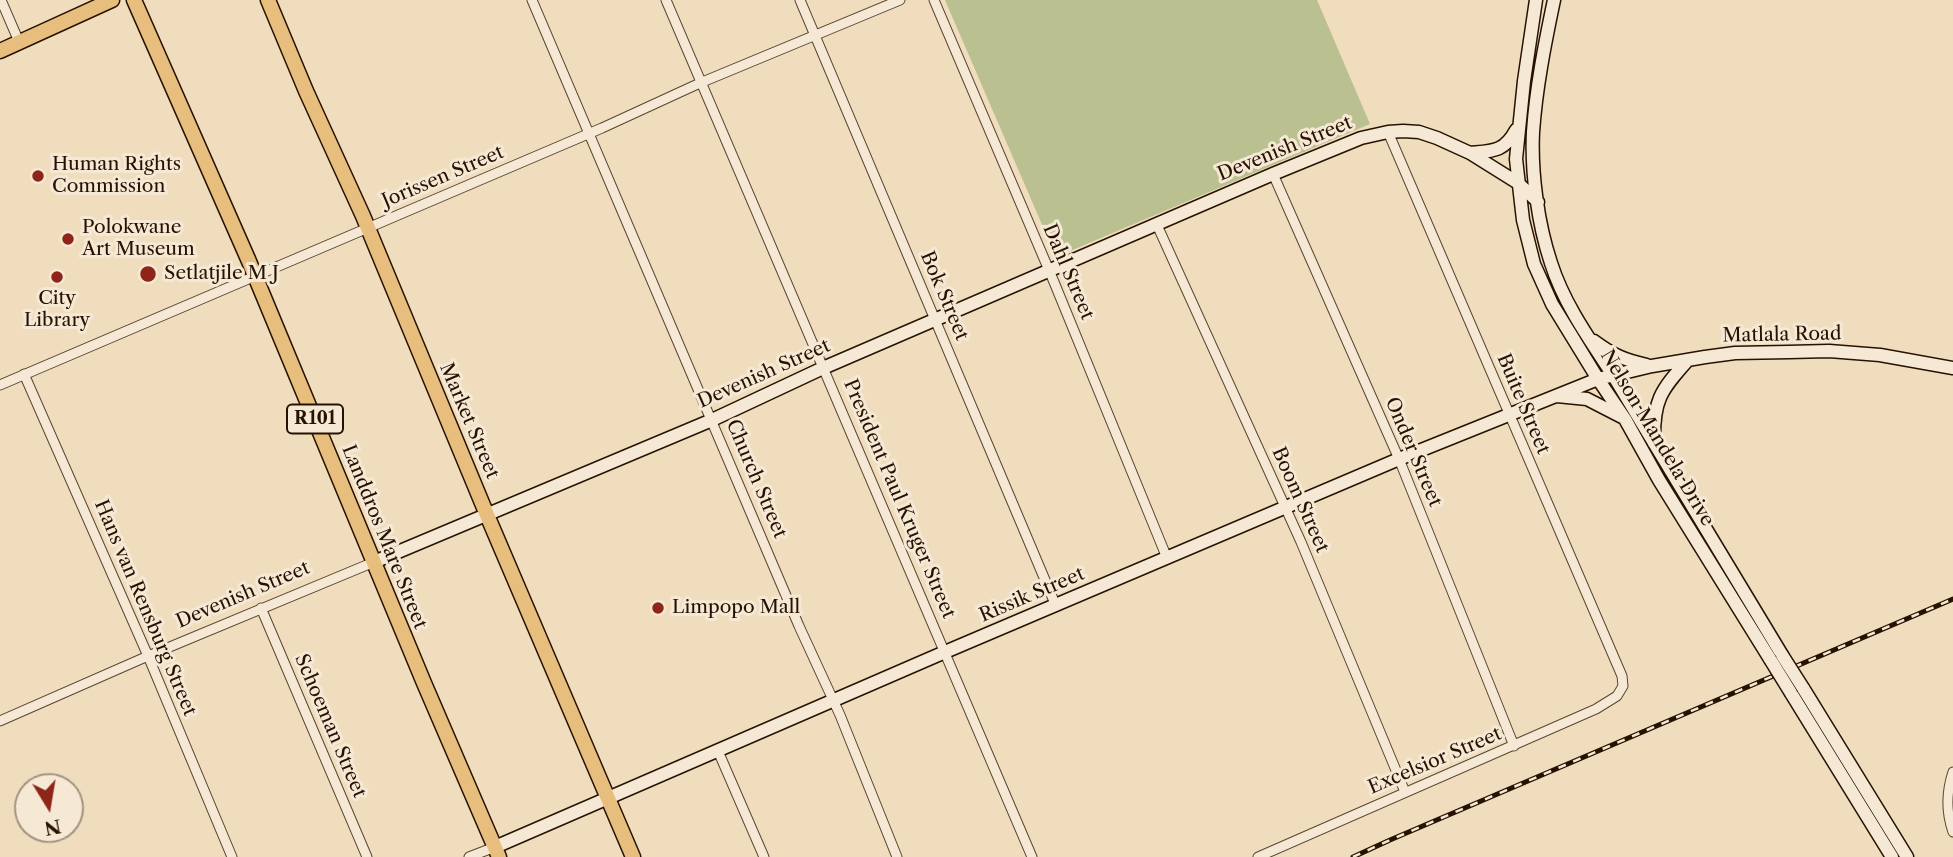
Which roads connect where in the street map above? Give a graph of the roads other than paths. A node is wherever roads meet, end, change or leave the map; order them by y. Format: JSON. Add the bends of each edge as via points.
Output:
{"nodes":[{"id":1,"x":1,"y":0,"type":"edge"},
{"id":2,"x":112,"y":0,"type":"edge"},
{"id":3,"x":134,"y":0,"type":"edge"},
{"id":4,"x":268,"y":0,"type":"edge"},
{"id":5,"x":532,"y":0,"type":"edge"},
{"id":6,"x":666,"y":0,"type":"edge"},
{"id":7,"x":800,"y":0,"type":"edge"},
{"id":8,"x":900,"y":0,"type":"edge"},
{"id":9,"x":934,"y":0,"type":"edge"},
{"id":10,"x":1536,"y":0,"type":"edge"},
{"id":11,"x":1553,"y":0,"type":"edge"},
{"id":12,"x":815,"y":35,"type":"junction"},
{"id":13,"x":20,"y":44,"type":"junction"},
{"id":14,"x":0,"y":51,"type":"edge"},
{"id":15,"x":701,"y":83,"type":"junction"},
{"id":16,"x":1518,"y":127,"type":"junction"},
{"id":17,"x":1388,"y":132,"type":"junction"},
{"id":18,"x":589,"y":133,"type":"junction"},
{"id":19,"x":1470,"y":153,"type":"junction"},
{"id":20,"x":1273,"y":174,"type":"junction"},
{"id":21,"x":1518,"y":183,"type":"junction"},
{"id":22,"x":1538,"y":202,"type":"junction"},
{"id":23,"x":1157,"y":225,"type":"junction"},
{"id":24,"x":368,"y":228,"type":"junction"},
{"id":25,"x":1048,"y":270,"type":"junction"},
{"id":26,"x":255,"y":276,"type":"junction"},
{"id":27,"x":935,"y":320,"type":"junction"},
{"id":28,"x":1586,"y":334,"type":"junction"},
{"id":29,"x":1689,"y":360,"type":"junction"},
{"id":30,"x":1652,"y":366,"type":"junction"},
{"id":31,"x":823,"y":368,"type":"junction"},
{"id":32,"x":1953,"y":368,"type":"edge"},
{"id":33,"x":24,"y":374,"type":"junction"},
{"id":34,"x":1613,"y":375,"type":"junction"},
{"id":35,"x":1598,"y":379,"type":"junction"},
{"id":36,"x":0,"y":386,"type":"edge"},
{"id":37,"x":1554,"y":396,"type":"junction"},
{"id":38,"x":1508,"y":414,"type":"junction"},
{"id":39,"x":1625,"y":419,"type":"junction"},
{"id":40,"x":712,"y":420,"type":"junction"},
{"id":41,"x":1654,"y":444,"type":"junction"},
{"id":42,"x":1399,"y":459,"type":"junction"},
{"id":43,"x":1285,"y":508,"type":"junction"},
{"id":44,"x":487,"y":515,"type":"junction"},
{"id":45,"x":1167,"y":558,"type":"junction"},
{"id":46,"x":374,"y":562,"type":"junction"},
{"id":47,"x":1056,"y":606,"type":"junction"},
{"id":48,"x":261,"y":608,"type":"junction"},
{"id":49,"x":945,"y":652,"type":"junction"},
{"id":50,"x":148,"y":656,"type":"junction"},
{"id":51,"x":1776,"y":657,"type":"junction"},
{"id":52,"x":1797,"y":690,"type":"junction"},
{"id":53,"x":1622,"y":691,"type":"joint"},
{"id":54,"x":832,"y":700,"type":"junction"},
{"id":55,"x":0,"y":721,"type":"edge"},
{"id":56,"x":1514,"y":746,"type":"junction"},
{"id":57,"x":718,"y":751,"type":"junction"},
{"id":58,"x":1953,"y":772,"type":"edge"},
{"id":59,"x":1405,"y":792,"type":"junction"},
{"id":60,"x":607,"y":797,"type":"junction"},
{"id":61,"x":1953,"y":832,"type":"edge"},
{"id":62,"x":497,"y":852,"type":"edge"},
{"id":63,"x":232,"y":857,"type":"edge"},
{"id":64,"x":367,"y":857,"type":"edge"},
{"id":65,"x":469,"y":857,"type":"edge"},
{"id":66,"x":633,"y":857,"type":"edge"},
{"id":67,"x":764,"y":857,"type":"edge"},
{"id":68,"x":897,"y":857,"type":"edge"},
{"id":69,"x":1032,"y":857,"type":"edge"},
{"id":70,"x":1258,"y":857,"type":"edge"},
{"id":71,"x":1892,"y":857,"type":"edge"},
{"id":72,"x":1907,"y":857,"type":"edge"}],
"edges":[{"from":1,"to":13,"type":"street"},
{"from":2,"to":13,"type":"main road"},
{"from":3,"to":26,"type":"main road","name":"Landdros Mare Street","number":"R101"},
{"from":4,"to":24,"type":"main road","name":"Market Street"},
{"from":5,"to":18,"type":"street","name":"Church Street"},
{"from":6,"to":15,"type":"street","name":"President Paul Kruger Street"},
{"from":7,"to":12,"type":"street","name":"Bok Street"},
{"from":8,"to":12,"type":"street","name":"Jorissen Street"},
{"from":9,"to":25,"type":"street","name":"Dahl Street"},
{"from":10,"to":16,"type":"main road","name":"Nelson Mandela Drive"},
{"from":11,"to":22,"type":"main road","name":"Nelson Mandela Drive","via":[[1534,127]]},
{"from":12,"to":15,"type":"street","name":"Jorissen Street"},
{"from":12,"to":27,"type":"street","name":"Bok Street"},
{"from":13,"to":14,"type":"main road"},
{"from":15,"to":18,"type":"street","name":"Jorissen Street"},
{"from":15,"to":31,"type":"street","name":"President Paul Kruger Street"},
{"from":16,"to":19,"type":"main road","via":[[1500,149]]},
{"from":16,"to":21,"type":"main road","name":"Nelson Mandela Drive"},
{"from":17,"to":19,"type":"main road","name":"Devenish Street","via":[[1419,132]]},
{"from":17,"to":20,"type":"main road","name":"Devenish Street","via":[[1342,145]]},
{"from":17,"to":38,"type":"street","name":"Buite Street"},
{"from":18,"to":24,"type":"street","name":"Jorissen Street"},
{"from":18,"to":40,"type":"street","name":"Church Street"},
{"from":19,"to":21,"type":"main road","name":"Devenish Street"},
{"from":20,"to":23,"type":"main road","name":"Devenish Street"},
{"from":20,"to":42,"type":"street","name":"Onder Street"},
{"from":21,"to":22,"type":"main road","name":"Devenish Street"},
{"from":21,"to":35,"type":"main road","name":"Nelson Mandela Drive","via":[[1534,264],[1552,304]]},
{"from":22,"to":28,"type":"main road","name":"Nelson Mandela Drive","via":[[1552,265]]},
{"from":23,"to":25,"type":"main road","name":"Devenish Street"},
{"from":23,"to":43,"type":"street","name":"Boom Street"},
{"from":24,"to":26,"type":"street","name":"Jorissen Street"},
{"from":24,"to":44,"type":"main road","name":"Market Street"},
{"from":25,"to":27,"type":"main road","name":"Devenish Street"},
{"from":25,"to":45,"type":"street","name":"Dahl Street"},
{"from":26,"to":33,"type":"street","name":"Jorissen Street"},
{"from":26,"to":46,"type":"main road","name":"Landdros Mare Street","number":"R101"},
{"from":27,"to":31,"type":"main road","name":"Devenish Street"},
{"from":27,"to":47,"type":"street","name":"Bok Street"},
{"from":28,"to":30,"type":"main road","via":[[1616,356]]},
{"from":28,"to":34,"type":"main road","name":"Nelson Mandela Drive"},
{"from":29,"to":30,"type":"main road","name":"Matlala Road"},
{"from":29,"to":32,"type":"main road","name":"Matlala Road","via":[[1829,351]]},
{"from":29,"to":41,"type":"main road","via":[[1658,400]]},
{"from":30,"to":34,"type":"main road","name":"Matlala Road"},
{"from":31,"to":40,"type":"main road","name":"Devenish Street"},
{"from":31,"to":49,"type":"street","name":"President Paul Kruger Street"},
{"from":33,"to":36,"type":"street","name":"Jorissen Street"},
{"from":33,"to":50,"type":"street","name":"Hans van Rensburg Street"},
{"from":34,"to":35,"type":"main road","name":"Rissik Street"},
{"from":34,"to":41,"type":"main road","name":"Nelson Mandela Drive"},
{"from":35,"to":37,"type":"main road","name":"Rissik Street"},
{"from":35,"to":39,"type":"main road","name":"Nelson Mandela Drive"},
{"from":37,"to":38,"type":"main road","name":"Rissik Street"},
{"from":37,"to":39,"type":"main road","via":[[1587,399]]},
{"from":38,"to":42,"type":"main road","name":"Rissik Street"},
{"from":38,"to":53,"type":"street","name":"Buite Street","via":[[1622,676]]},
{"from":39,"to":51,"type":"main road","name":"Nelson Mandela Drive","via":[[1659,480]]},
{"from":40,"to":44,"type":"main road","name":"Devenish Street"},
{"from":40,"to":54,"type":"street","name":"Church Street"},
{"from":41,"to":51,"type":"main road","name":"Nelson Mandela Drive"},
{"from":42,"to":43,"type":"main road","name":"Rissik Street"},
{"from":42,"to":56,"type":"street","name":"Onder Street"},
{"from":43,"to":45,"type":"main road","name":"Rissik Street"},
{"from":43,"to":59,"type":"street","name":"Boom Street"},
{"from":44,"to":46,"type":"main road","name":"Devenish Street"},
{"from":44,"to":60,"type":"main road","name":"Market Street"},
{"from":45,"to":47,"type":"main road","name":"Rissik Street"},
{"from":46,"to":48,"type":"street","name":"Devenish Street"},
{"from":46,"to":62,"type":"main road","name":"Landdros Mare Street","number":"R101"},
{"from":47,"to":49,"type":"main road","name":"Rissik Street"},
{"from":48,"to":50,"type":"street","name":"Devenish Street"},
{"from":48,"to":64,"type":"street","name":"Schoeman Street"},
{"from":49,"to":54,"type":"main road","name":"Rissik Street"},
{"from":49,"to":69,"type":"street","name":"President Paul Kruger Street"},
{"from":50,"to":55,"type":"street","name":"Devenish Street"},
{"from":50,"to":63,"type":"street","name":"Hans van Rensburg Street"},
{"from":51,"to":52,"type":"main road","name":"Nelson Mandela Drive","bridge":true},
{"from":52,"to":71,"type":"main road","name":"Nelson Mandela Drive"},
{"from":52,"to":72,"type":"main road","name":"Nelson Mandela Drive"},
{"from":53,"to":56,"type":"street","name":"Excelsior Street","via":[[1597,709]]},
{"from":54,"to":57,"type":"main road","name":"Rissik Street"},
{"from":54,"to":68,"type":"street","name":"Church Street"},
{"from":56,"to":59,"type":"street","name":"Excelsior Street"},
{"from":57,"to":60,"type":"main road","name":"Rissik Street"},
{"from":57,"to":67,"type":"street"},
{"from":58,"to":61,"type":"street","via":[[1947,806]]},
{"from":59,"to":70,"type":"street","name":"Excelsior Street"},
{"from":60,"to":62,"type":"main road","name":"Rissik Street"},
{"from":60,"to":66,"type":"main road","name":"Market Street"},
{"from":62,"to":65,"type":"street","name":"Rissik Street"}]}
